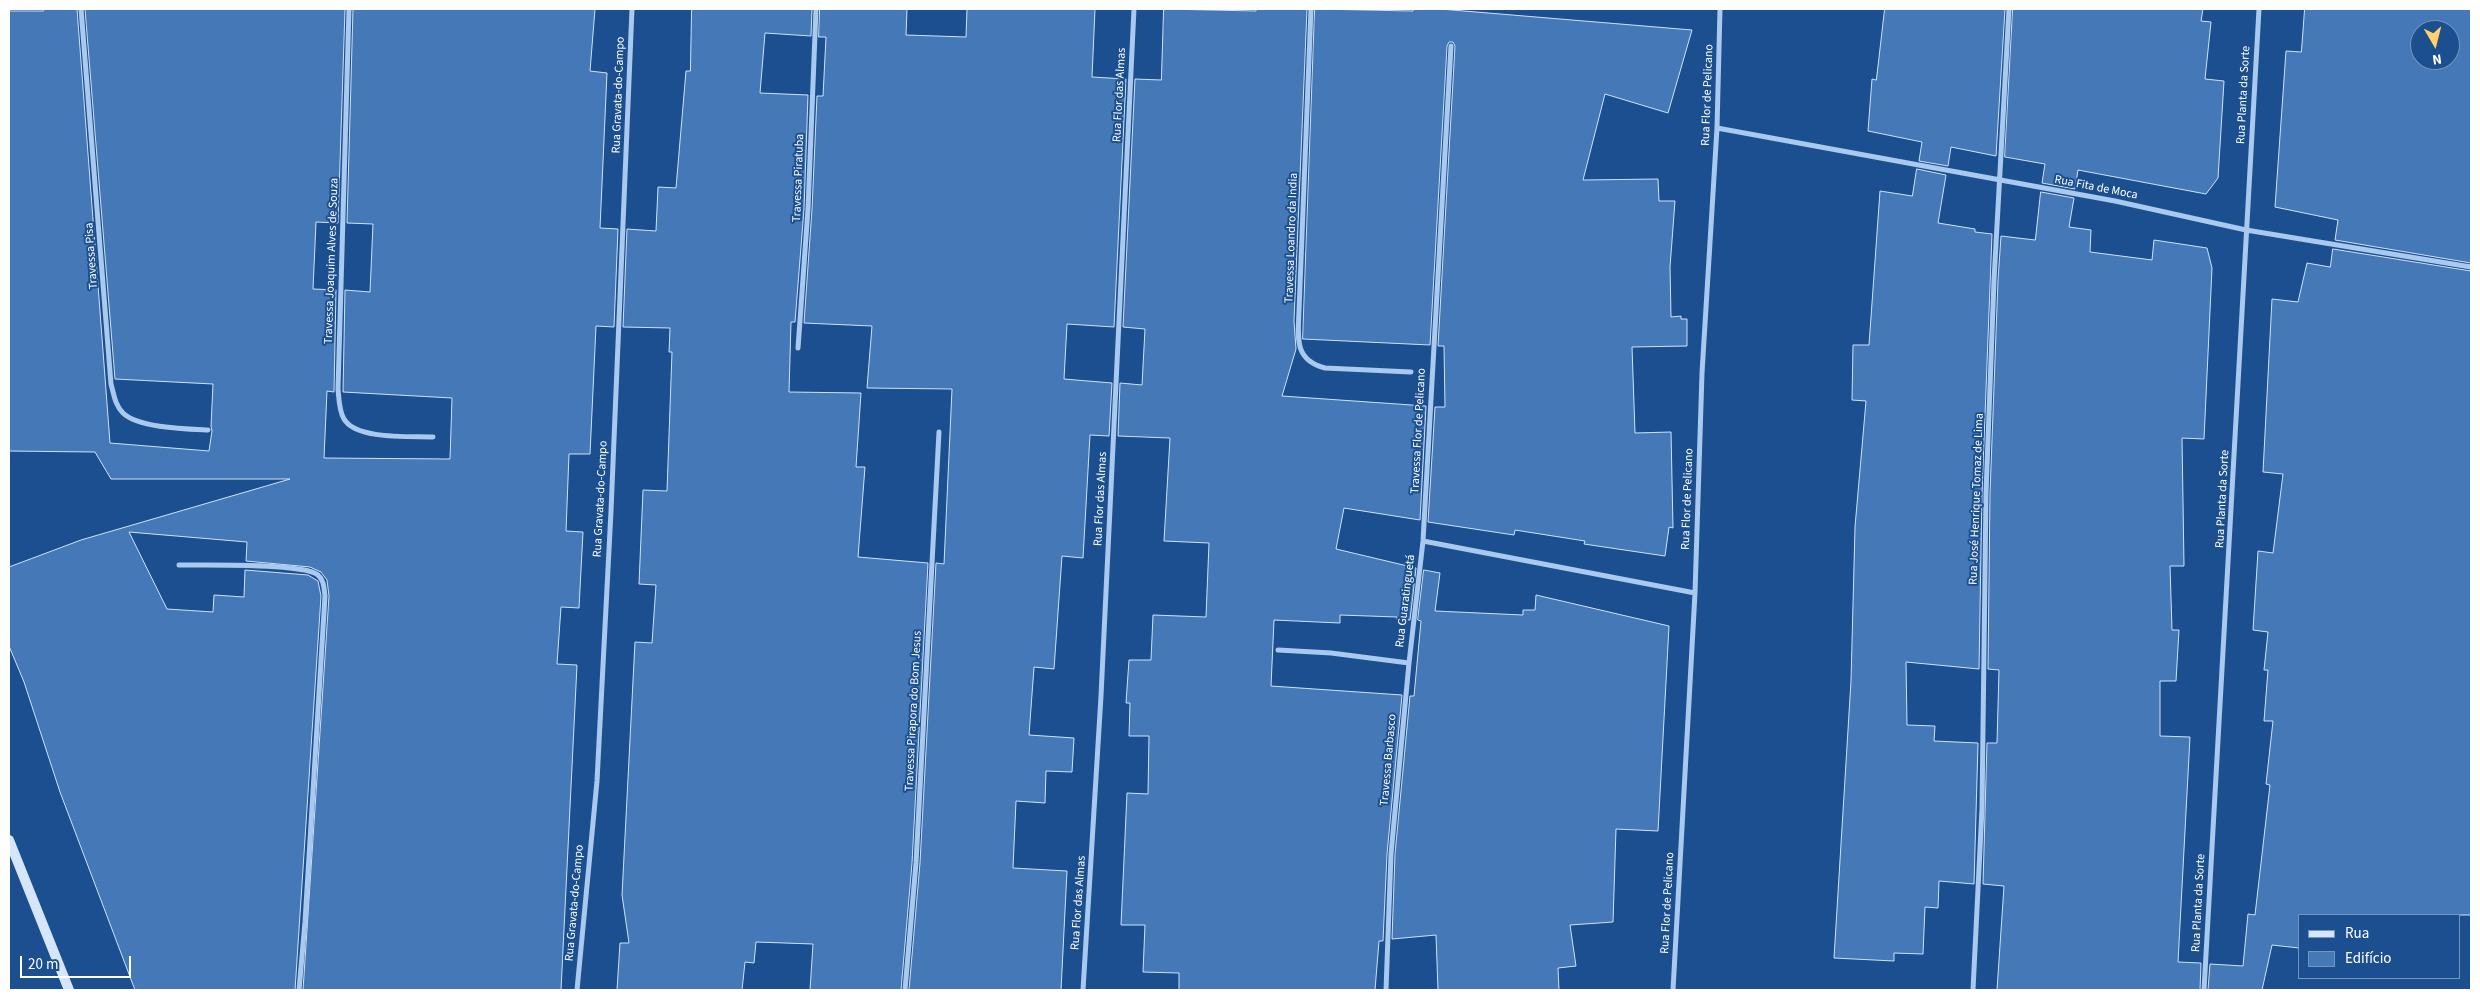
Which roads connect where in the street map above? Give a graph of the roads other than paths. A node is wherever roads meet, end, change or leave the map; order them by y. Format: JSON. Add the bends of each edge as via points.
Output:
{"nodes":[{"id":1,"x":82,"y":9,"type":"edge"},
{"id":2,"x":349,"y":9,"type":"edge"},
{"id":3,"x":632,"y":9,"type":"edge"},
{"id":4,"x":816,"y":9,"type":"edge"},
{"id":5,"x":1134,"y":9,"type":"edge"},
{"id":6,"x":1311,"y":9,"type":"edge"},
{"id":7,"x":1720,"y":9,"type":"edge"},
{"id":8,"x":2009,"y":9,"type":"edge"},
{"id":9,"x":2259,"y":9,"type":"edge"},
{"id":10,"x":1451,"y":46,"type":"dead end"},
{"id":11,"x":1717,"y":128,"type":"junction"},
{"id":12,"x":2000,"y":180,"type":"junction"},
{"id":13,"x":2246,"y":230,"type":"junction"},
{"id":14,"x":2471,"y":267,"type":"edge"},
{"id":15,"x":798,"y":348,"type":"dead end"},
{"id":16,"x":1411,"y":372,"type":"dead end"},
{"id":17,"x":208,"y":430,"type":"dead end"},
{"id":18,"x":939,"y":432,"type":"dead end"},
{"id":19,"x":433,"y":437,"type":"dead end"},
{"id":20,"x":1423,"y":541,"type":"junction"},
{"id":21,"x":179,"y":565,"type":"dead end"},
{"id":22,"x":1695,"y":593,"type":"junction"},
{"id":23,"x":1278,"y":650,"type":"dead end"},
{"id":24,"x":1409,"y":663,"type":"junction"},
{"id":25,"x":9,"y":840,"type":"edge"},
{"id":26,"x":69,"y":990,"type":"edge"},
{"id":27,"x":299,"y":990,"type":"edge"},
{"id":28,"x":577,"y":990,"type":"edge"},
{"id":29,"x":905,"y":990,"type":"edge"},
{"id":30,"x":1083,"y":990,"type":"edge"},
{"id":31,"x":1386,"y":990,"type":"edge"},
{"id":32,"x":1673,"y":990,"type":"edge"},
{"id":33,"x":1973,"y":990,"type":"edge"},
{"id":34,"x":2204,"y":990,"type":"edge"}],
"edges":[{"from":1,"to":17,"type":"street","name":"Travessa Pisa","via":[[111,384],[116,403],[124,414],[138,420],[162,426]]},
{"from":2,"to":19,"type":"street","name":"Travessa Joaquim Alves de Souza","via":[[340,409],[345,421],[358,431]]},
{"from":3,"to":28,"type":"street","name":"Rua Gravata-do-Campo","via":[[598,752]]},
{"from":4,"to":15,"type":"street","name":"Travessa Piratuba","via":[[808,209]]},
{"from":5,"to":30,"type":"street","name":"Rua Flor das Almas","via":[[1101,696]]},
{"from":6,"to":16,"type":"street","name":"Travessa Loandro da India","via":[[1300,350],[1314,365],[1325,368]]},
{"from":7,"to":11,"type":"street","name":"Rua Flor de Pelicano"},
{"from":8,"to":12,"type":"street","name":"Rua José Henrique Tomaz de Lima"},
{"from":9,"to":13,"type":"street","name":"Rua Planta da Sorte"},
{"from":10,"to":20,"type":"street","name":"Travessa Flor de Pelicano"},
{"from":11,"to":12,"type":"street","name":"Rua Fita de Moca"},
{"from":11,"to":22,"type":"street","name":"Rua Flor de Pelicano","via":[[1702,373]]},
{"from":12,"to":13,"type":"street","name":"Rua Fita de Moca"},
{"from":12,"to":33,"type":"street","name":"Rua José Henrique Tomaz de Lima","via":[[1986,494],[1982,808]]},
{"from":13,"to":14,"type":"street","name":"Rua Fita de Moca"},
{"from":13,"to":34,"type":"street","name":"Rua Planta da Sorte"},
{"from":18,"to":29,"type":"street","name":"Travessa Pirapora do Bom Jesus","via":[[916,863]]},
{"from":20,"to":22,"type":"street"},
{"from":20,"to":24,"type":"street","name":"Rua Guaratinguetá"},
{"from":21,"to":27,"type":"street","via":[[312,571],[324,583],[317,747]]},
{"from":22,"to":32,"type":"street","name":"Rua Flor de Pelicano"},
{"from":23,"to":24,"type":"street"},
{"from":24,"to":31,"type":"street","name":"Travessa Barbasco","via":[[1391,854]]},
{"from":25,"to":26,"type":"main road"}]}
